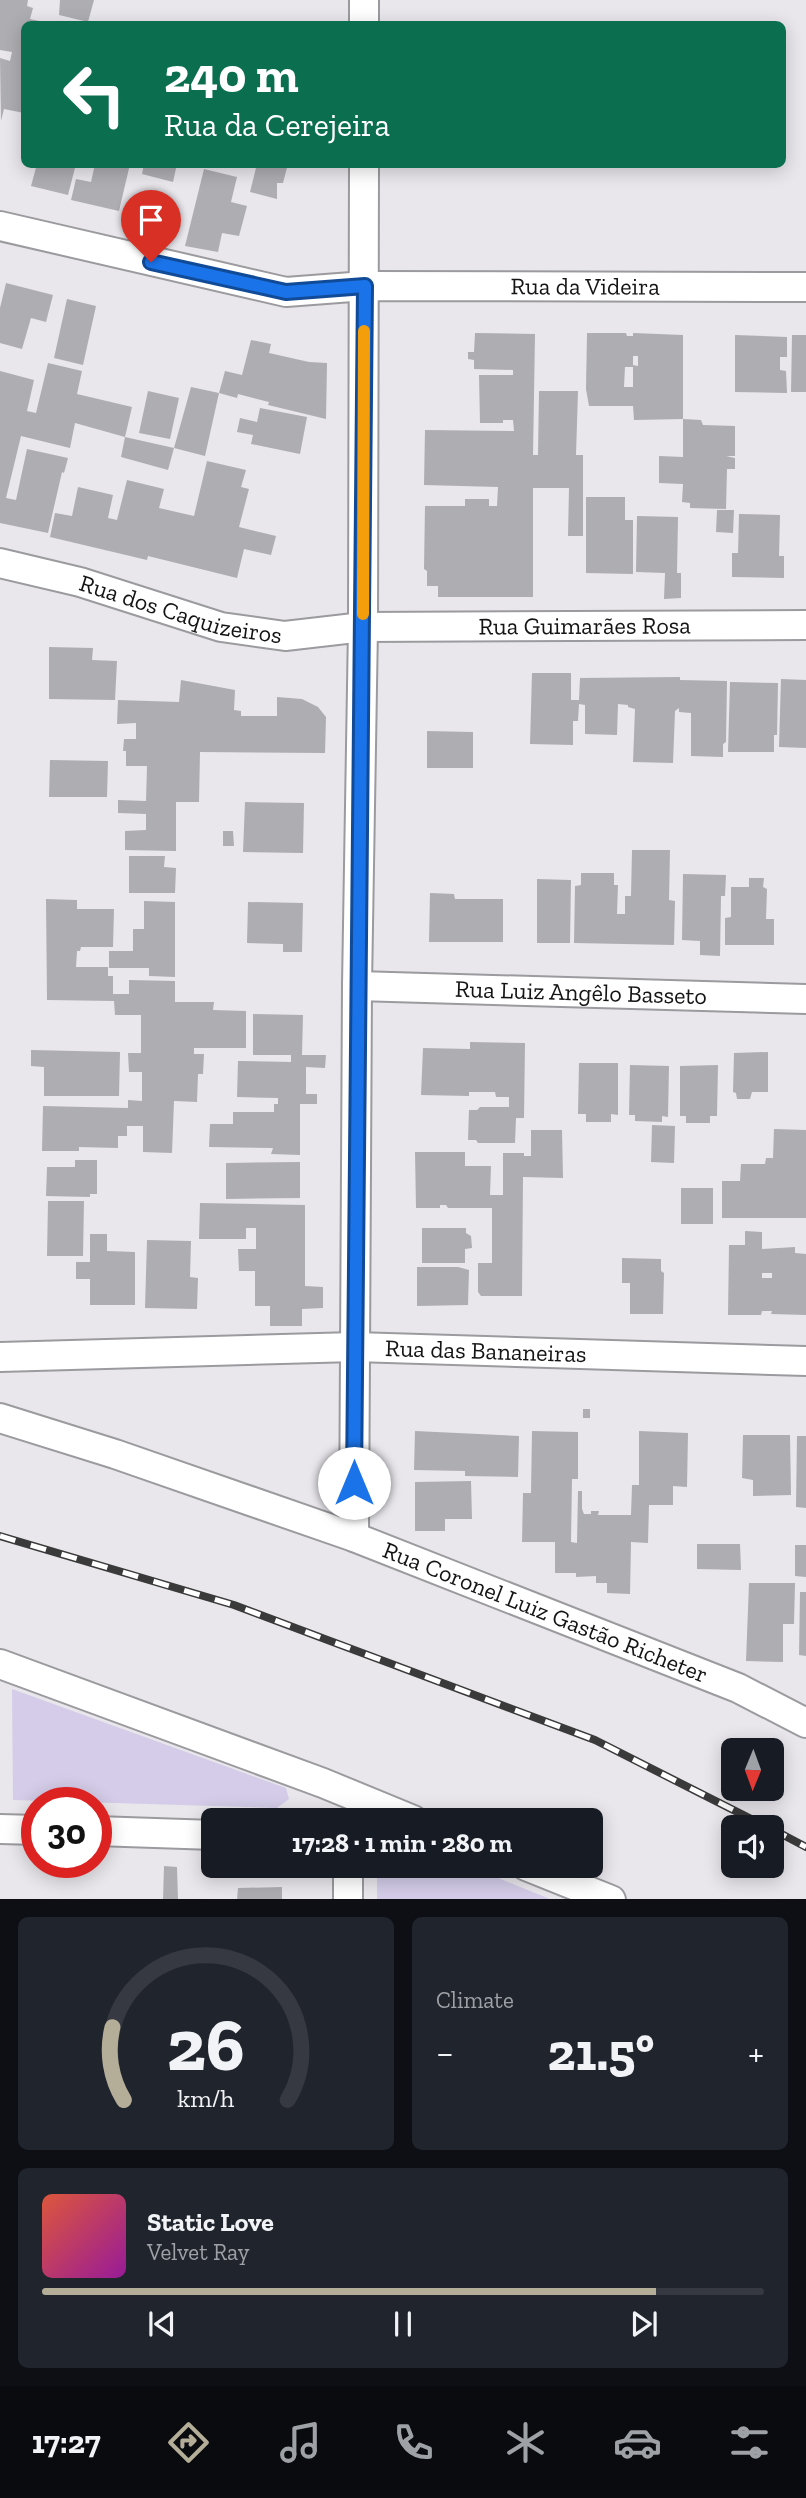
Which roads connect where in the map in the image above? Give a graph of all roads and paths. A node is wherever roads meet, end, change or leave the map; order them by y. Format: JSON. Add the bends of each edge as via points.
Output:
{"nodes":[{"id":1,"x":364,"y":0,"type":"edge"},
{"id":2,"x":364,"y":21,"type":"edge"},
{"id":3,"x":364,"y":168,"type":"edge"},
{"id":4,"x":0,"y":226,"type":"edge"},
{"id":5,"x":365,"y":286,"type":"junction"},
{"id":6,"x":806,"y":287,"type":"edge"},
{"id":7,"x":0,"y":563,"type":"edge"},
{"id":8,"x":806,"y":625,"type":"edge"},
{"id":9,"x":363,"y":627,"type":"junction"},
{"id":10,"x":357,"y":986,"type":"junction"},
{"id":11,"x":806,"y":999,"type":"edge"},
{"id":12,"x":355,"y":1347,"type":"junction"},
{"id":13,"x":0,"y":1357,"type":"edge"},
{"id":14,"x":806,"y":1361,"type":"edge"},
{"id":15,"x":0,"y":1418,"type":"edge"},
{"id":16,"x":354,"y":1537,"type":"junction"},
{"id":17,"x":0,"y":1664,"type":"edge"},
{"id":18,"x":803,"y":1720,"type":"edge"},
{"id":19,"x":349,"y":1807,"type":"edge"},
{"id":20,"x":0,"y":1829,"type":"edge"},
{"id":21,"x":21,"y":1830,"type":"edge"},
{"id":22,"x":112,"y":1832,"type":"edge"},
{"id":23,"x":201,"y":1835,"type":"edge"},
{"id":24,"x":348,"y":1878,"type":"edge"},
{"id":25,"x":557,"y":1878,"type":"edge"},
{"id":26,"x":348,"y":1899,"type":"edge"},
{"id":27,"x":611,"y":1899,"type":"edge"}],
"edges":[{"from":1,"to":2,"type":"street"},
{"from":3,"to":5,"type":"street"},
{"from":4,"to":5,"type":"street","name":"Rua da Videira","via":[[286,292]]},
{"from":5,"to":6,"type":"street","name":"Rua da Videira"},
{"from":5,"to":9,"type":"street"},
{"from":7,"to":9,"type":"street","name":"Rua dos Caquizeiros","via":[[80,582],[220,626],[285,636]]},
{"from":8,"to":9,"type":"street","name":"Rua Guimarães Rosa"},
{"from":9,"to":10,"type":"street"},
{"from":10,"to":11,"type":"street","name":"Rua Luiz Angêlo Basseto"},
{"from":10,"to":12,"type":"street"},
{"from":12,"to":13,"type":"street","name":"Rua das Bananeiras"},
{"from":12,"to":14,"type":"street","name":"Rua das Bananeiras"},
{"from":12,"to":16,"type":"street"},
{"from":15,"to":16,"type":"street","name":"Rua Coronel Luiz Gastão Richeter"},
{"from":16,"to":18,"type":"street","name":"Rua Coronel Luiz Gastão Richeter","via":[[738,1688]]},
{"from":17,"to":19,"type":"street"},
{"from":20,"to":21,"type":"street"},
{"from":22,"to":23,"type":"street"},
{"from":24,"to":26,"type":"street"},
{"from":25,"to":27,"type":"street"}]}
